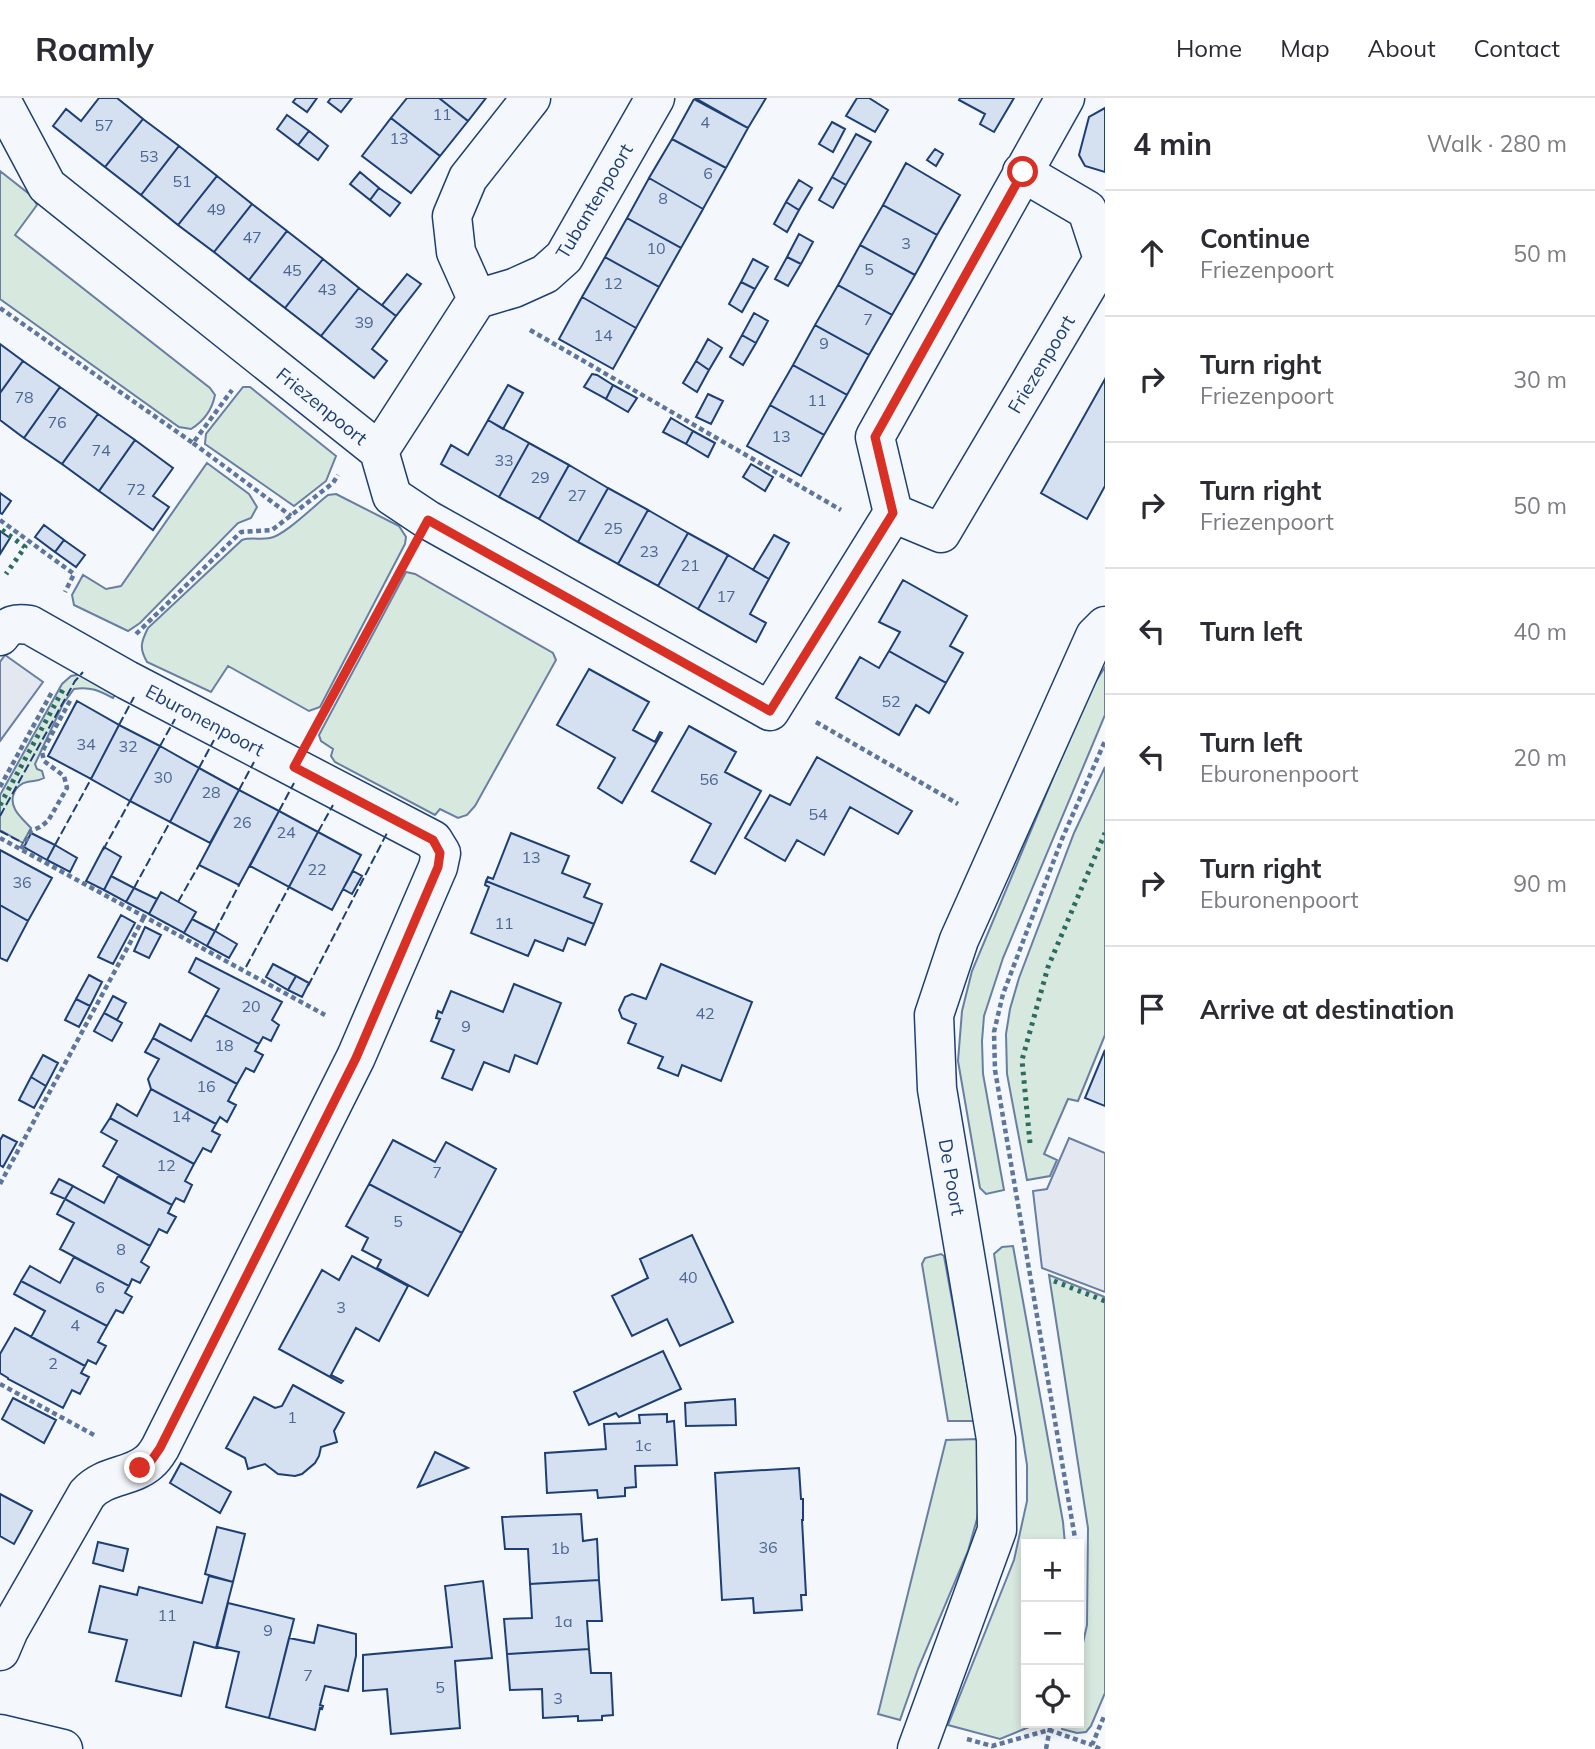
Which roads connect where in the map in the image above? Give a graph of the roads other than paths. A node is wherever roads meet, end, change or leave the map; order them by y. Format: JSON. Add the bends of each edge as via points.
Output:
{"nodes":[{"id":1,"x":0,"y":98,"type":"edge"},
{"id":2,"x":531,"y":98,"type":"edge"},
{"id":3,"x":655,"y":98,"type":"edge"},
{"id":4,"x":1065,"y":98,"type":"edge"},
{"id":5,"x":1023,"y":172,"type":"junction"},
{"id":6,"x":477,"y":299,"type":"junction"},
{"id":7,"x":379,"y":451,"type":"junction"},
{"id":8,"x":887,"y":523,"type":"junction"},
{"id":9,"x":1105,"y":626,"type":"edge"},
{"id":10,"x":0,"y":636,"type":"edge"},
{"id":11,"x":3,"y":1635,"type":"edge"},
{"id":12,"x":0,"y":1734,"type":"edge"},
{"id":13,"x":921,"y":1739,"type":"edge"},
{"id":14,"x":63,"y":1749,"type":"edge"}],
"edges":[{"from":1,"to":7,"type":"street","name":"Friezenpoort","via":[[47,186]]},
{"from":2,"to":6,"type":"street","via":[[468,178],[452,216],[456,252]]},
{"from":3,"to":6,"type":"street","name":"Tubantenpoort","via":[[565,257],[545,274]]},
{"from":4,"to":5,"type":"street"},
{"from":5,"to":8,"type":"street","via":[[875,437]]},
{"from":5,"to":8,"type":"street","name":"Friezenpoort","via":[[1087,210],[1103,259],[941,533]]},
{"from":6,"to":7,"type":"street"},
{"from":7,"to":8,"type":"street","name":"Friezenpoort","via":[[392,496],[428,520],[770,711]]},
{"from":9,"to":13,"type":"street","name":"De Poort","via":[[1095,636],[959,940],[934,1015],[937,1089],[996,1439],[997,1530]]},
{"from":10,"to":11,"type":"street","name":"Eburonenpoort","via":[[16,623],[30,625],[433,840],[440,853],[365,1037],[160,1448],[140,1468],[104,1480],[87,1494]]},
{"from":12,"to":14,"type":"street"}]}
